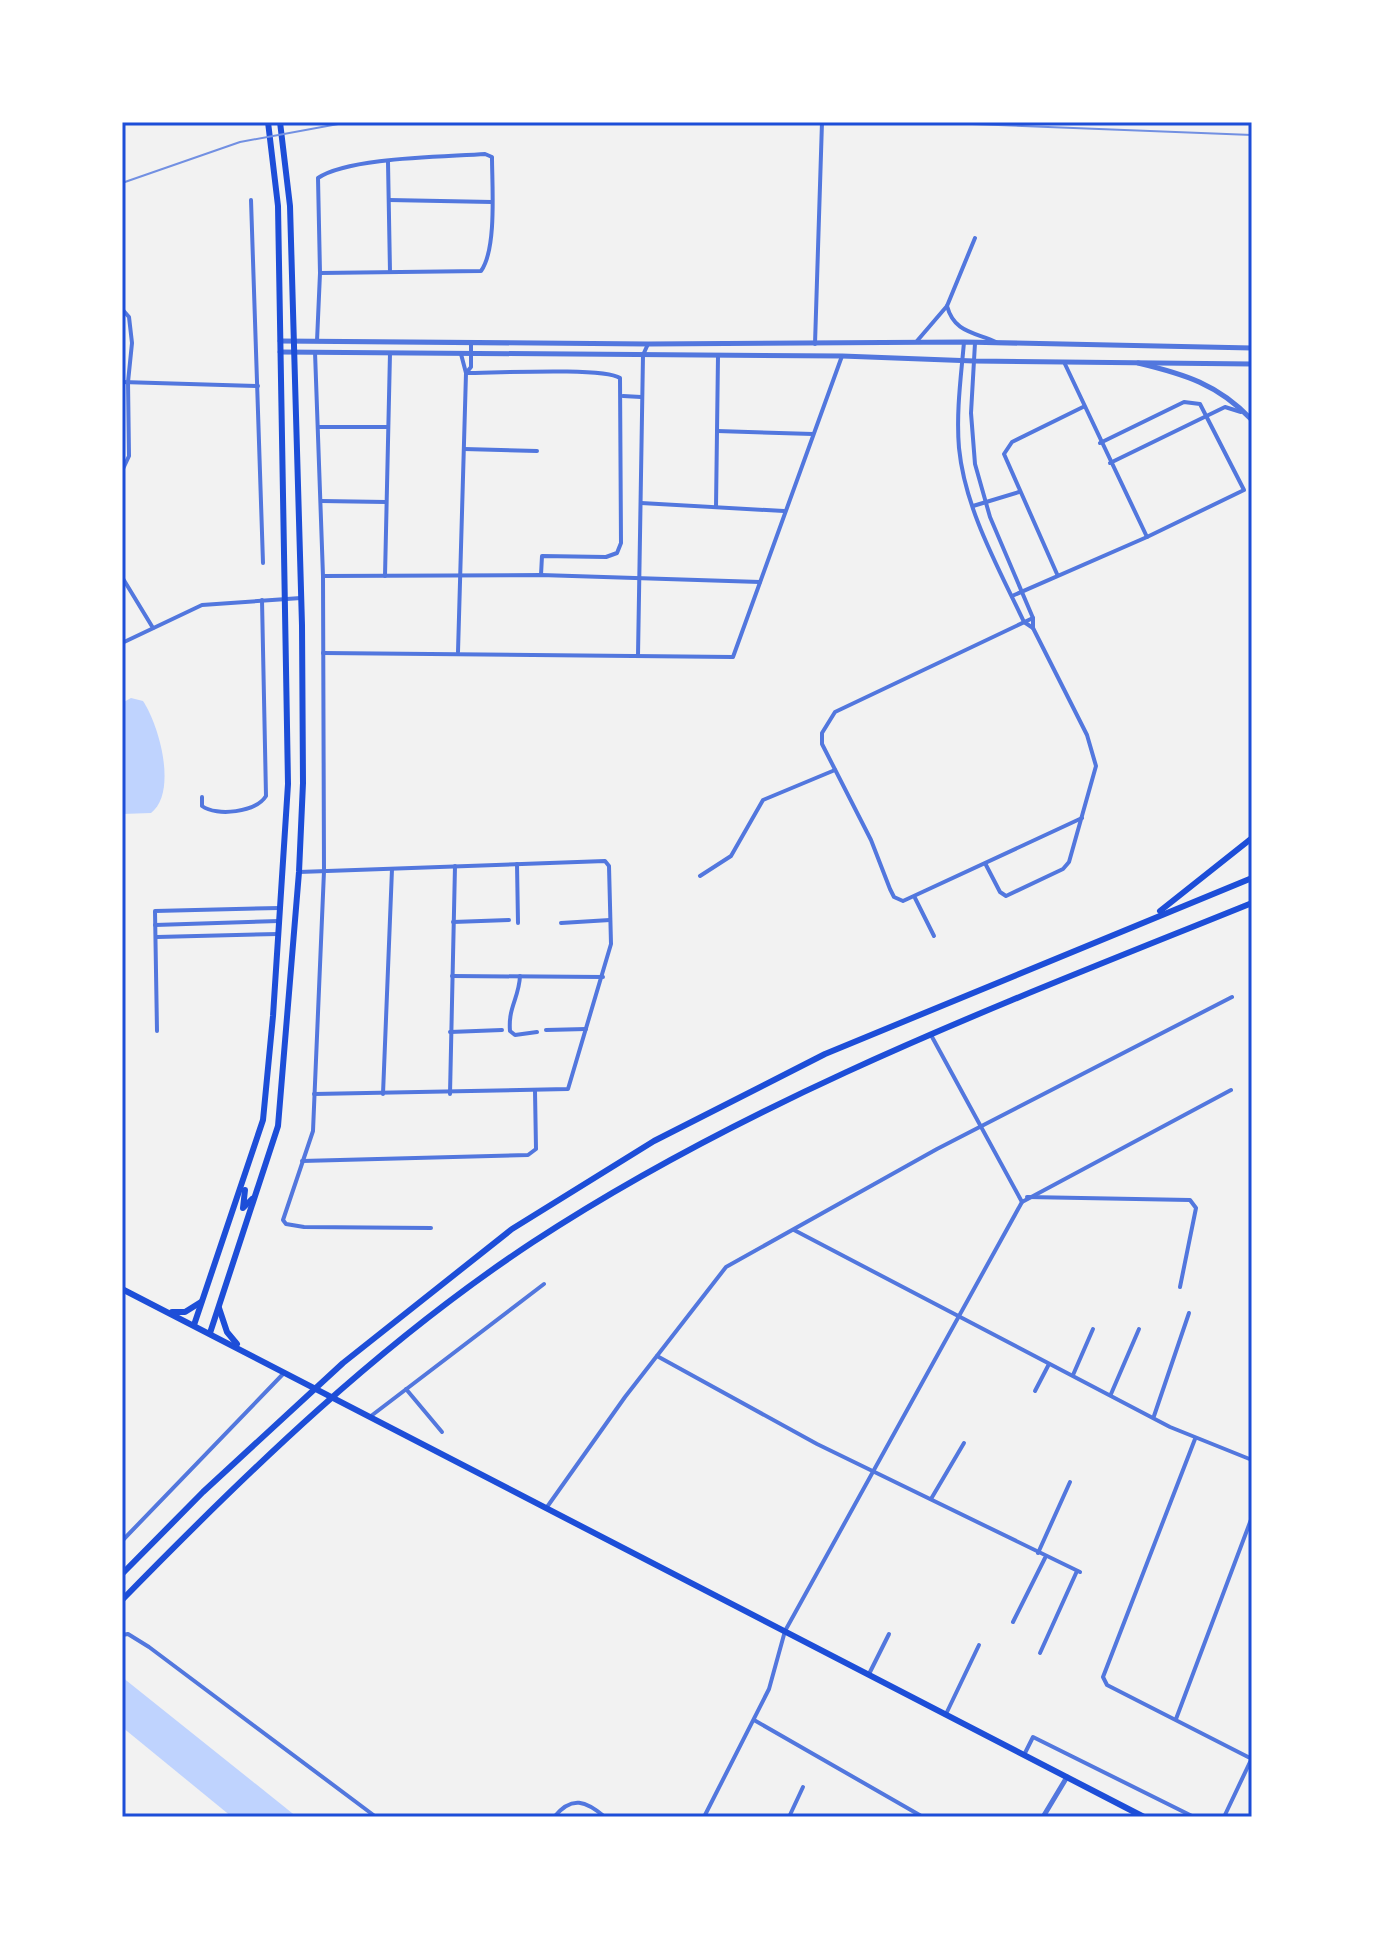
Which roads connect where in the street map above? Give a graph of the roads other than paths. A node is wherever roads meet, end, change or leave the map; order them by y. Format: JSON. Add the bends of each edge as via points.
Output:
{"nodes":[{"id":1,"x":268,"y":122,"type":"edge"},
{"id":2,"x":280,"y":122,"type":"edge"},
{"id":3,"x":822,"y":122,"type":"edge"},
{"id":4,"x":388,"y":162,"type":"junction"},
{"id":5,"x":251,"y":200,"type":"dead end"},
{"id":6,"x":389,"y":200,"type":"junction"},
{"id":7,"x":492,"y":202,"type":"junction"},
{"id":8,"x":975,"y":238,"type":"dead end"},
{"id":9,"x":320,"y":273,"type":"junction"},
{"id":10,"x":390,"y":273,"type":"junction"},
{"id":11,"x":947,"y":306,"type":"junction"},
{"id":12,"x":122,"y":309,"type":"edge"},
{"id":13,"x":280,"y":341,"type":"junction"},
{"id":14,"x":292,"y":341,"type":"junction"},
{"id":15,"x":317,"y":341,"type":"junction"},
{"id":16,"x":471,"y":342,"type":"junction"},
{"id":17,"x":964,"y":342,"type":"junction"},
{"id":18,"x":996,"y":342,"type":"junction"},
{"id":19,"x":916,"y":343,"type":"junction"},
{"id":20,"x":975,"y":343,"type":"junction"},
{"id":21,"x":648,"y":344,"type":"junction"},
{"id":22,"x":815,"y":344,"type":"junction"},
{"id":23,"x":1252,"y":348,"type":"edge"},
{"id":24,"x":280,"y":352,"type":"junction"},
{"id":25,"x":293,"y":352,"type":"junction"},
{"id":26,"x":315,"y":352,"type":"junction"},
{"id":27,"x":390,"y":353,"type":"junction"},
{"id":28,"x":461,"y":354,"type":"junction"},
{"id":29,"x":471,"y":354,"type":"junction"},
{"id":30,"x":643,"y":355,"type":"junction"},
{"id":31,"x":718,"y":356,"type":"junction"},
{"id":32,"x":842,"y":356,"type":"junction"},
{"id":33,"x":963,"y":360,"type":"junction"},
{"id":34,"x":1063,"y":360,"type":"junction"},
{"id":35,"x":1126,"y":360,"type":"junction"},
{"id":36,"x":974,"y":361,"type":"junction"},
{"id":37,"x":1252,"y":364,"type":"edge"},
{"id":38,"x":466,"y":373,"type":"junction"},
{"id":39,"x":125,"y":382,"type":"edge"},
{"id":40,"x":258,"y":386,"type":"junction"},
{"id":41,"x":623,"y":396,"type":"junction"},
{"id":42,"x":642,"y":397,"type":"junction"},
{"id":43,"x":1083,"y":407,"type":"junction"},
{"id":44,"x":1209,"y":414,"type":"junction"},
{"id":45,"x":1251,"y":418,"type":"edge"},
{"id":46,"x":318,"y":427,"type":"junction"},
{"id":47,"x":388,"y":427,"type":"junction"},
{"id":48,"x":717,"y":431,"type":"junction"},
{"id":49,"x":813,"y":434,"type":"junction"},
{"id":50,"x":1100,"y":443,"type":"junction"},
{"id":51,"x":464,"y":449,"type":"junction"},
{"id":52,"x":537,"y":451,"type":"dead end"},
{"id":53,"x":1110,"y":463,"type":"junction"},
{"id":54,"x":122,"y":471,"type":"edge"},
{"id":55,"x":1019,"y":492,"type":"junction"},
{"id":56,"x":320,"y":501,"type":"junction"},
{"id":57,"x":386,"y":502,"type":"junction"},
{"id":58,"x":641,"y":503,"type":"junction"},
{"id":59,"x":985,"y":504,"type":"junction"},
{"id":60,"x":973,"y":506,"type":"junction"},
{"id":61,"x":716,"y":507,"type":"junction"},
{"id":62,"x":784,"y":511,"type":"junction"},
{"id":63,"x":1147,"y":537,"type":"junction"},
{"id":64,"x":263,"y":563,"type":"dead end"},
{"id":65,"x":541,"y":575,"type":"junction"},
{"id":66,"x":323,"y":576,"type":"junction"},
{"id":67,"x":385,"y":576,"type":"junction"},
{"id":68,"x":460,"y":576,"type":"junction"},
{"id":69,"x":1058,"y":576,"type":"junction"},
{"id":70,"x":122,"y":577,"type":"edge"},
{"id":71,"x":639,"y":578,"type":"junction"},
{"id":72,"x":760,"y":582,"type":"junction"},
{"id":73,"x":1022,"y":592,"type":"junction"},
{"id":74,"x":1012,"y":596,"type":"junction"},
{"id":75,"x":301,"y":598,"type":"junction"},
{"id":76,"x":287,"y":599,"type":"junction"},
{"id":77,"x":262,"y":600,"type":"junction"},
{"id":78,"x":1033,"y":618,"type":"junction"},
{"id":79,"x":1024,"y":622,"type":"junction"},
{"id":80,"x":153,"y":628,"type":"junction"},
{"id":81,"x":1033,"y":628,"type":"junction"},
{"id":82,"x":122,"y":643,"type":"edge"},
{"id":83,"x":458,"y":652,"type":"junction"},
{"id":84,"x":323,"y":653,"type":"junction"},
{"id":85,"x":638,"y":656,"type":"junction"},
{"id":86,"x":835,"y":770,"type":"junction"},
{"id":87,"x":202,"y":797,"type":"dead end"},
{"id":88,"x":1082,"y":818,"type":"junction"},
{"id":89,"x":1252,"y":838,"type":"edge"},
{"id":90,"x":517,"y":864,"type":"junction"},
{"id":91,"x":986,"y":865,"type":"junction"},
{"id":92,"x":455,"y":866,"type":"junction"},
{"id":93,"x":392,"y":869,"type":"junction"},
{"id":94,"x":324,"y":871,"type":"junction"},
{"id":95,"x":299,"y":872,"type":"junction"},
{"id":96,"x":700,"y":876,"type":"dead end"},
{"id":97,"x":1252,"y":878,"type":"edge"},
{"id":98,"x":915,"y":898,"type":"junction"},
{"id":99,"x":1252,"y":903,"type":"edge"},
{"id":100,"x":280,"y":908,"type":"junction"},
{"id":101,"x":1147,"y":919,"type":"junction"},
{"id":102,"x":509,"y":920,"type":"dead end"},
{"id":103,"x":610,"y":920,"type":"junction"},
{"id":104,"x":279,"y":921,"type":"junction"},
{"id":105,"x":453,"y":922,"type":"junction"},
{"id":106,"x":518,"y":923,"type":"dead end"},
{"id":107,"x":561,"y":923,"type":"dead end"},
{"id":108,"x":155,"y":925,"type":"junction"},
{"id":109,"x":278,"y":934,"type":"junction"},
{"id":110,"x":934,"y":936,"type":"dead end"},
{"id":111,"x":156,"y":937,"type":"junction"},
{"id":112,"x":452,"y":976,"type":"junction"},
{"id":113,"x":520,"y":976,"type":"junction"},
{"id":114,"x":603,"y":977,"type":"junction"},
{"id":115,"x":1232,"y":997,"type":"dead end"},
{"id":116,"x":586,"y":1029,"type":"junction"},
{"id":117,"x":502,"y":1030,"type":"dead end"},
{"id":118,"x":546,"y":1030,"type":"dead end"},
{"id":119,"x":157,"y":1031,"type":"dead end"},
{"id":120,"x":450,"y":1032,"type":"junction"},
{"id":121,"x":537,"y":1032,"type":"dead end"},
{"id":122,"x":930,"y":1034,"type":"junction"},
{"id":123,"x":1231,"y":1090,"type":"dead end"},
{"id":124,"x":535,"y":1091,"type":"junction"},
{"id":125,"x":314,"y":1094,"type":"junction"},
{"id":126,"x":450,"y":1094,"type":"junction"},
{"id":127,"x":383,"y":1095,"type":"junction"},
{"id":128,"x":981,"y":1126,"type":"junction"},
{"id":129,"x":251,"y":1158,"type":"junction"},
{"id":130,"x":302,"y":1161,"type":"junction"},
{"id":131,"x":263,"y":1174,"type":"junction"},
{"id":132,"x":1027,"y":1197,"type":"junction"},
{"id":133,"x":1022,"y":1202,"type":"junction"},
{"id":134,"x":431,"y":1228,"type":"dead end"},
{"id":135,"x":794,"y":1230,"type":"junction"},
{"id":136,"x":544,"y":1284,"type":"dead end"},
{"id":137,"x":1180,"y":1287,"type":"dead end"},
{"id":138,"x":122,"y":1289,"type":"edge"},
{"id":139,"x":203,"y":1301,"type":"junction"},
{"id":140,"x":219,"y":1308,"type":"junction"},
{"id":141,"x":168,"y":1312,"type":"junction"},
{"id":142,"x":1189,"y":1313,"type":"dead end"},
{"id":143,"x":959,"y":1316,"type":"junction"},
{"id":144,"x":194,"y":1325,"type":"junction"},
{"id":145,"x":1093,"y":1329,"type":"dead end"},
{"id":146,"x":1139,"y":1329,"type":"dead end"},
{"id":147,"x":210,"y":1333,"type":"junction"},
{"id":148,"x":244,"y":1350,"type":"junction"},
{"id":149,"x":657,"y":1356,"type":"junction"},
{"id":150,"x":1049,"y":1364,"type":"junction"},
{"id":151,"x":286,"y":1371,"type":"junction"},
{"id":152,"x":1073,"y":1375,"type":"junction"},
{"id":153,"x":406,"y":1389,"type":"junction"},
{"id":154,"x":1035,"y":1391,"type":"dead end"},
{"id":155,"x":1111,"y":1394,"type":"junction"},
{"id":156,"x":371,"y":1416,"type":"junction"},
{"id":157,"x":1154,"y":1416,"type":"junction"},
{"id":158,"x":442,"y":1432,"type":"dead end"},
{"id":159,"x":1195,"y":1439,"type":"junction"},
{"id":160,"x":964,"y":1443,"type":"dead end"},
{"id":161,"x":1252,"y":1460,"type":"edge"},
{"id":162,"x":873,"y":1472,"type":"junction"},
{"id":163,"x":1070,"y":1482,"type":"dead end"},
{"id":164,"x":931,"y":1499,"type":"junction"},
{"id":165,"x":547,"y":1507,"type":"junction"},
{"id":166,"x":1252,"y":1517,"type":"edge"},
{"id":167,"x":122,"y":1541,"type":"edge"},
{"id":168,"x":1038,"y":1554,"type":"junction"},
{"id":169,"x":1045,"y":1558,"type":"junction"},
{"id":170,"x":122,"y":1574,"type":"edge"},
{"id":171,"x":122,"y":1600,"type":"edge"},
{"id":172,"x":1013,"y":1622,"type":"dead end"},
{"id":173,"x":785,"y":1631,"type":"junction"},
{"id":174,"x":889,"y":1634,"type":"dead end"},
{"id":175,"x":122,"y":1635,"type":"edge"},
{"id":176,"x":979,"y":1645,"type":"dead end"},
{"id":177,"x":1040,"y":1653,"type":"dead end"},
{"id":178,"x":869,"y":1674,"type":"junction"},
{"id":179,"x":946,"y":1714,"type":"junction"},
{"id":180,"x":1176,"y":1719,"type":"junction"},
{"id":181,"x":754,"y":1720,"type":"junction"},
{"id":182,"x":1024,"y":1755,"type":"junction"},
{"id":183,"x":1252,"y":1758,"type":"edge"},
{"id":184,"x":1067,"y":1777,"type":"junction"},
{"id":185,"x":803,"y":1787,"type":"dead end"},
{"id":186,"x":376,"y":1817,"type":"edge"},
{"id":187,"x":554,"y":1817,"type":"edge"},
{"id":188,"x":605,"y":1817,"type":"edge"},
{"id":189,"x":704,"y":1817,"type":"edge"},
{"id":190,"x":789,"y":1817,"type":"edge"},
{"id":191,"x":923,"y":1817,"type":"edge"},
{"id":192,"x":1043,"y":1817,"type":"edge"},
{"id":193,"x":1144,"y":1817,"type":"edge"},
{"id":194,"x":1194,"y":1817,"type":"edge"},
{"id":195,"x":1224,"y":1817,"type":"edge"}],
"edges":[{"from":1,"to":13,"type":"main road","via":[[275,171]]},
{"from":2,"to":14,"type":"main road","via":[[288,170]]},
{"from":3,"to":22,"type":"street"},
{"from":4,"to":6,"type":"street"},
{"from":4,"to":7,"type":"street","via":[[485,154],[492,157]]},
{"from":4,"to":9,"type":"street","via":[[335,170],[318,178]]},
{"from":5,"to":40,"type":"street"},
{"from":6,"to":7,"type":"street"},
{"from":6,"to":10,"type":"street"},
{"from":7,"to":10,"type":"street","via":[[487,260],[477,273]]},
{"from":8,"to":11,"type":"street"},
{"from":9,"to":10,"type":"street"},
{"from":9,"to":15,"type":"street"},
{"from":11,"to":18,"type":"street","via":[[957,327]]},
{"from":11,"to":19,"type":"street"},
{"from":12,"to":39,"type":"street","via":[[132,334]]},
{"from":13,"to":14,"type":"street"},
{"from":13,"to":24,"type":"main road"},
{"from":14,"to":15,"type":"street"},
{"from":14,"to":25,"type":"main road"},
{"from":15,"to":16,"type":"street"},
{"from":16,"to":21,"type":"street"},
{"from":16,"to":29,"type":"street"},
{"from":17,"to":19,"type":"street"},
{"from":17,"to":20,"type":"street"},
{"from":17,"to":33,"type":"street"},
{"from":18,"to":20,"type":"street"},
{"from":18,"to":23,"type":"street"},
{"from":19,"to":22,"type":"street"},
{"from":20,"to":36,"type":"street"},
{"from":21,"to":22,"type":"street"},
{"from":21,"to":30,"type":"street"},
{"from":24,"to":25,"type":"street"},
{"from":24,"to":76,"type":"main road"},
{"from":25,"to":26,"type":"street"},
{"from":25,"to":75,"type":"main road"},
{"from":26,"to":27,"type":"street"},
{"from":26,"to":46,"type":"street"},
{"from":27,"to":28,"type":"street"},
{"from":27,"to":47,"type":"street"},
{"from":28,"to":29,"type":"street"},
{"from":28,"to":38,"type":"street"},
{"from":29,"to":30,"type":"street"},
{"from":29,"to":38,"type":"street"},
{"from":30,"to":31,"type":"street"},
{"from":30,"to":42,"type":"street"},
{"from":31,"to":32,"type":"street"},
{"from":31,"to":48,"type":"street"},
{"from":32,"to":33,"type":"street"},
{"from":32,"to":49,"type":"street"},
{"from":33,"to":36,"type":"street"},
{"from":33,"to":60,"type":"street","via":[[958,439]]},
{"from":34,"to":35,"type":"street"},
{"from":34,"to":36,"type":"street"},
{"from":34,"to":43,"type":"street"},
{"from":35,"to":37,"type":"street"},
{"from":35,"to":45,"type":"street","via":[[1208,383]]},
{"from":36,"to":59,"type":"street","via":[[971,429]]},
{"from":38,"to":41,"type":"street","via":[[616,374]]},
{"from":38,"to":51,"type":"street"},
{"from":39,"to":40,"type":"street"},
{"from":39,"to":54,"type":"street","via":[[129,456]]},
{"from":40,"to":64,"type":"street"},
{"from":41,"to":42,"type":"street"},
{"from":41,"to":65,"type":"street","via":[[617,553],[542,556]]},
{"from":42,"to":58,"type":"street"},
{"from":43,"to":50,"type":"street"},
{"from":43,"to":55,"type":"street","via":[[1007,447],[1004,454]]},
{"from":44,"to":45,"type":"street","via":[[1229,406]]},
{"from":44,"to":50,"type":"street","via":[[1200,404],[1184,402]]},
{"from":44,"to":53,"type":"street"},
{"from":44,"to":63,"type":"street","via":[[1244,490]]},
{"from":46,"to":47,"type":"street"},
{"from":46,"to":56,"type":"street"},
{"from":47,"to":57,"type":"street"},
{"from":48,"to":49,"type":"street"},
{"from":48,"to":61,"type":"street"},
{"from":49,"to":62,"type":"street"},
{"from":50,"to":53,"type":"street"},
{"from":51,"to":52,"type":"street"},
{"from":51,"to":68,"type":"street"},
{"from":53,"to":63,"type":"street"},
{"from":55,"to":59,"type":"street"},
{"from":55,"to":69,"type":"street"},
{"from":56,"to":57,"type":"street"},
{"from":56,"to":66,"type":"street"},
{"from":57,"to":67,"type":"street"},
{"from":58,"to":61,"type":"street"},
{"from":58,"to":71,"type":"street"},
{"from":59,"to":60,"type":"street"},
{"from":59,"to":73,"type":"street"},
{"from":60,"to":74,"type":"street"},
{"from":61,"to":62,"type":"street"},
{"from":62,"to":72,"type":"street"},
{"from":63,"to":69,"type":"street"},
{"from":65,"to":68,"type":"street"},
{"from":65,"to":71,"type":"street"},
{"from":66,"to":67,"type":"street"},
{"from":66,"to":84,"type":"street"},
{"from":67,"to":68,"type":"street"},
{"from":68,"to":83,"type":"street"},
{"from":69,"to":73,"type":"street"},
{"from":70,"to":80,"type":"street"},
{"from":71,"to":72,"type":"street"},
{"from":71,"to":85,"type":"street"},
{"from":72,"to":85,"type":"street","via":[[733,657]]},
{"from":73,"to":74,"type":"street"},
{"from":73,"to":78,"type":"street"},
{"from":74,"to":79,"type":"street"},
{"from":75,"to":76,"type":"street"},
{"from":75,"to":95,"type":"main road"},
{"from":76,"to":77,"type":"street"},
{"from":76,"to":100,"type":"main road","via":[[288,784]]},
{"from":77,"to":80,"type":"street","via":[[202,605]]},
{"from":77,"to":87,"type":"street","via":[[266,796],[254,808],[210,811],[202,806]]},
{"from":78,"to":79,"type":"street"},
{"from":78,"to":81,"type":"street"},
{"from":79,"to":81,"type":"street"},
{"from":79,"to":86,"type":"street","via":[[835,712],[822,733],[822,744]]},
{"from":80,"to":82,"type":"street"},
{"from":81,"to":88,"type":"street","via":[[1087,735],[1096,766]]},
{"from":83,"to":84,"type":"street"},
{"from":83,"to":85,"type":"street"},
{"from":84,"to":94,"type":"street"},
{"from":86,"to":96,"type":"street","via":[[763,800],[731,856]]},
{"from":86,"to":98,"type":"street","via":[[894,897]]},
{"from":88,"to":91,"type":"street"},
{"from":88,"to":91,"type":"street","via":[[1063,869],[1006,896]]},
{"from":89,"to":101,"type":"main road"},
{"from":90,"to":92,"type":"street"},
{"from":90,"to":103,"type":"street","via":[[608,862]]},
{"from":90,"to":106,"type":"street"},
{"from":91,"to":98,"type":"street"},
{"from":92,"to":93,"type":"street"},
{"from":92,"to":105,"type":"street"},
{"from":93,"to":94,"type":"street"},
{"from":93,"to":127,"type":"street"},
{"from":94,"to":95,"type":"street"},
{"from":94,"to":125,"type":"street"},
{"from":95,"to":131,"type":"main road","via":[[283,1096]]},
{"from":97,"to":101,"type":"main road"},
{"from":98,"to":110,"type":"street"},
{"from":99,"to":122,"type":"main road"},
{"from":100,"to":104,"type":"main road"},
{"from":100,"to":108,"type":"street","via":[[155,911]]},
{"from":101,"to":170,"type":"main road","via":[[825,1054],[654,1141],[512,1229],[296,1404]]},
{"from":102,"to":105,"type":"street"},
{"from":103,"to":107,"type":"street"},
{"from":103,"to":114,"type":"street"},
{"from":104,"to":108,"type":"street"},
{"from":104,"to":109,"type":"main road"},
{"from":105,"to":112,"type":"street"},
{"from":108,"to":111,"type":"street"},
{"from":109,"to":111,"type":"street"},
{"from":109,"to":129,"type":"main road","via":[[267,1094]]},
{"from":111,"to":119,"type":"street"},
{"from":112,"to":113,"type":"street"},
{"from":112,"to":120,"type":"street"},
{"from":113,"to":114,"type":"street"},
{"from":113,"to":121,"type":"street","via":[[518,994],[509,1006],[510,1032]]},
{"from":114,"to":116,"type":"street"},
{"from":115,"to":128,"type":"street"},
{"from":116,"to":118,"type":"street"},
{"from":116,"to":124,"type":"street","via":[[568,1089]]},
{"from":117,"to":120,"type":"street"},
{"from":120,"to":126,"type":"street"},
{"from":122,"to":128,"type":"street"},
{"from":122,"to":171,"type":"main road","via":[[750,1118],[532,1243],[308,1415]]},
{"from":123,"to":132,"type":"street"},
{"from":124,"to":126,"type":"street"},
{"from":124,"to":130,"type":"street","via":[[536,1149],[528,1155]]},
{"from":125,"to":127,"type":"street"},
{"from":125,"to":130,"type":"street","via":[[313,1131]]},
{"from":126,"to":127,"type":"street"},
{"from":128,"to":133,"type":"street"},
{"from":128,"to":135,"type":"street"},
{"from":129,"to":131,"type":"main road","via":[[243,1208]]},
{"from":129,"to":139,"type":"main road"},
{"from":130,"to":134,"type":"street","via":[[286,1224]]},
{"from":131,"to":140,"type":"main road"},
{"from":132,"to":133,"type":"street"},
{"from":132,"to":137,"type":"street","via":[[1190,1200],[1196,1208]]},
{"from":133,"to":143,"type":"street"},
{"from":135,"to":143,"type":"street"},
{"from":135,"to":149,"type":"street","via":[[726,1267]]},
{"from":136,"to":153,"type":"street"},
{"from":138,"to":141,"type":"main road"},
{"from":139,"to":141,"type":"main road","via":[[185,1312]]},
{"from":139,"to":144,"type":"main road"},
{"from":140,"to":147,"type":"main road"},
{"from":140,"to":148,"type":"main road","via":[[227,1332]]},
{"from":141,"to":144,"type":"main road"},
{"from":142,"to":157,"type":"street"},
{"from":143,"to":150,"type":"street"},
{"from":143,"to":162,"type":"street"},
{"from":144,"to":147,"type":"main road"},
{"from":145,"to":152,"type":"street"},
{"from":146,"to":155,"type":"street"},
{"from":147,"to":148,"type":"main road"},
{"from":148,"to":151,"type":"main road"},
{"from":149,"to":162,"type":"street"},
{"from":149,"to":165,"type":"street"},
{"from":150,"to":152,"type":"street"},
{"from":150,"to":154,"type":"street"},
{"from":151,"to":156,"type":"main road"},
{"from":151,"to":167,"type":"street"},
{"from":152,"to":155,"type":"street"},
{"from":153,"to":156,"type":"street"},
{"from":153,"to":158,"type":"street"},
{"from":155,"to":157,"type":"street"},
{"from":156,"to":165,"type":"main road"},
{"from":157,"to":159,"type":"street"},
{"from":159,"to":161,"type":"street"},
{"from":159,"to":180,"type":"street","via":[[1103,1677],[1107,1685]]},
{"from":160,"to":164,"type":"street"},
{"from":162,"to":164,"type":"street"},
{"from":162,"to":173,"type":"street"},
{"from":163,"to":168,"type":"street"},
{"from":164,"to":168,"type":"street"},
{"from":165,"to":173,"type":"main road"},
{"from":166,"to":180,"type":"street"},
{"from":168,"to":169,"type":"street"},
{"from":169,"to":172,"type":"street"},
{"from":169,"to":177,"type":"street","via":[[1078,1572]]},
{"from":173,"to":178,"type":"main road"},
{"from":173,"to":181,"type":"street","via":[[771,1684]]},
{"from":174,"to":178,"type":"street"},
{"from":175,"to":186,"type":"street","via":[[129,1635]]},
{"from":176,"to":179,"type":"street"},
{"from":178,"to":179,"type":"main road"},
{"from":179,"to":182,"type":"main road"},
{"from":180,"to":183,"type":"street"},
{"from":181,"to":189,"type":"street"},
{"from":181,"to":191,"type":"street"},
{"from":182,"to":184,"type":"main road"},
{"from":182,"to":194,"type":"street","via":[[1033,1737]]},
{"from":183,"to":195,"type":"street"},
{"from":184,"to":192,"type":"street"},
{"from":184,"to":193,"type":"main road"},
{"from":185,"to":190,"type":"street"},
{"from":187,"to":188,"type":"street","via":[[576,1801],[587,1802]]}]}
